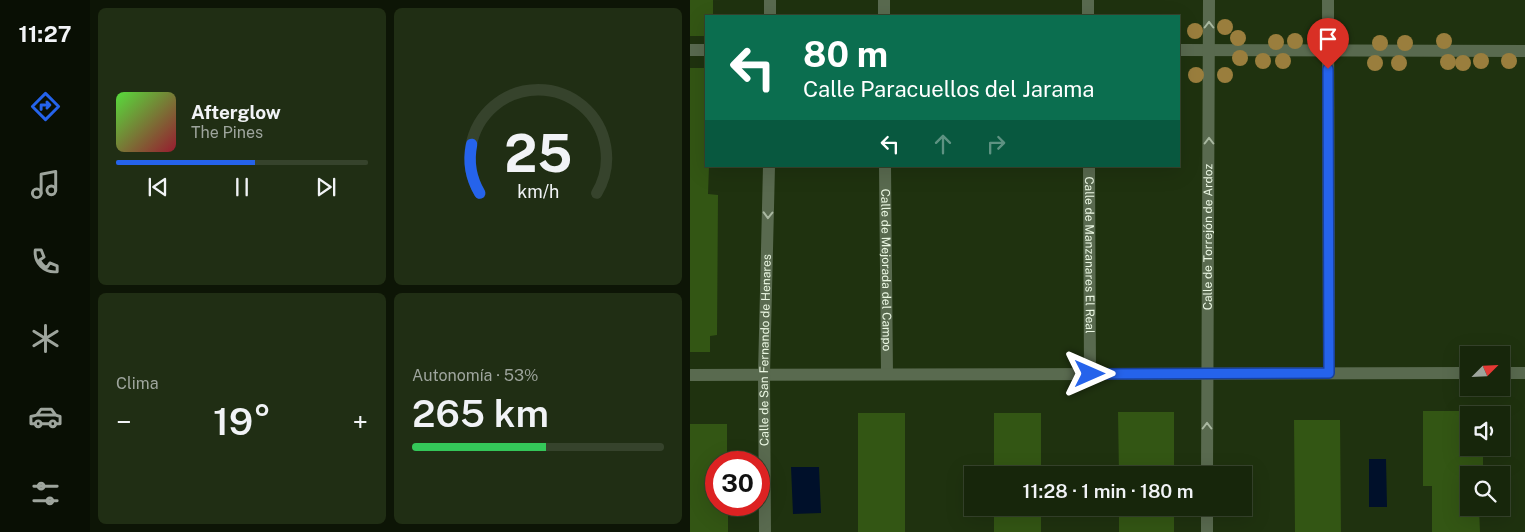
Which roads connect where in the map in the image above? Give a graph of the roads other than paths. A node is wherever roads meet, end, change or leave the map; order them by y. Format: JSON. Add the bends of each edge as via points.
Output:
{"nodes":[{"id":1,"x":770,"y":0,"type":"edge"},
{"id":2,"x":884,"y":0,"type":"edge"},
{"id":3,"x":1088,"y":0,"type":"edge"},
{"id":4,"x":1209,"y":0,"type":"edge"},
{"id":5,"x":1328,"y":0,"type":"edge"},
{"id":6,"x":770,"y":15,"type":"edge"},
{"id":7,"x":884,"y":15,"type":"edge"},
{"id":8,"x":1088,"y":15,"type":"edge"},
{"id":9,"x":690,"y":50,"type":"edge"},
{"id":10,"x":705,"y":50,"type":"edge"},
{"id":11,"x":1180,"y":50,"type":"edge"},
{"id":12,"x":1209,"y":50,"type":"junction"},
{"id":13,"x":1328,"y":50,"type":"junction"},
{"id":14,"x":1525,"y":50,"type":"edge"},
{"id":15,"x":769,"y":167,"type":"edge"},
{"id":16,"x":886,"y":167,"type":"edge"},
{"id":17,"x":1089,"y":167,"type":"edge"},
{"id":18,"x":1329,"y":373,"type":"junction"},
{"id":19,"x":1460,"y":373,"type":"edge"},
{"id":20,"x":1510,"y":373,"type":"edge"},
{"id":21,"x":1525,"y":373,"type":"edge"},
{"id":22,"x":764,"y":374,"type":"junction"},
{"id":23,"x":887,"y":374,"type":"junction"},
{"id":24,"x":1090,"y":374,"type":"junction"},
{"id":25,"x":1207,"y":374,"type":"junction"},
{"id":26,"x":690,"y":375,"type":"edge"},
{"id":27,"x":1207,"y":466,"type":"edge"},
{"id":28,"x":1207,"y":516,"type":"edge"},
{"id":29,"x":764,"y":532,"type":"edge"},
{"id":30,"x":1207,"y":532,"type":"edge"}],
"edges":[{"from":1,"to":6,"type":"street"},
{"from":2,"to":7,"type":"street"},
{"from":3,"to":8,"type":"street"},
{"from":12,"to":4,"type":"street","name":"Calle de Torrejón de Ardoz","one_way":true},
{"from":5,"to":13,"type":"street"},
{"from":9,"to":10,"type":"street"},
{"from":11,"to":12,"type":"street"},
{"from":12,"to":13,"type":"street"},
{"from":25,"to":12,"type":"street","name":"Calle de Torrejón de Ardoz","one_way":true},
{"from":13,"to":14,"type":"street"},
{"from":13,"to":18,"type":"street"},
{"from":15,"to":22,"type":"street","name":"Calle de San Fernando de Henares","one_way":true},
{"from":16,"to":23,"type":"street","name":"Calle de Mejorada del Campo"},
{"from":17,"to":24,"type":"street","name":"Calle de Manzanares El Real"},
{"from":18,"to":19,"type":"street"},
{"from":18,"to":25,"type":"street"},
{"from":20,"to":21,"type":"street"},
{"from":22,"to":23,"type":"street"},
{"from":22,"to":26,"type":"street"},
{"from":22,"to":29,"type":"street","name":"Calle de San Fernando de Henares"},
{"from":23,"to":24,"type":"street"},
{"from":24,"to":25,"type":"street"},
{"from":27,"to":25,"type":"street","name":"Calle de Torrejón de Ardoz","one_way":true},
{"from":28,"to":30,"type":"street"}]}
